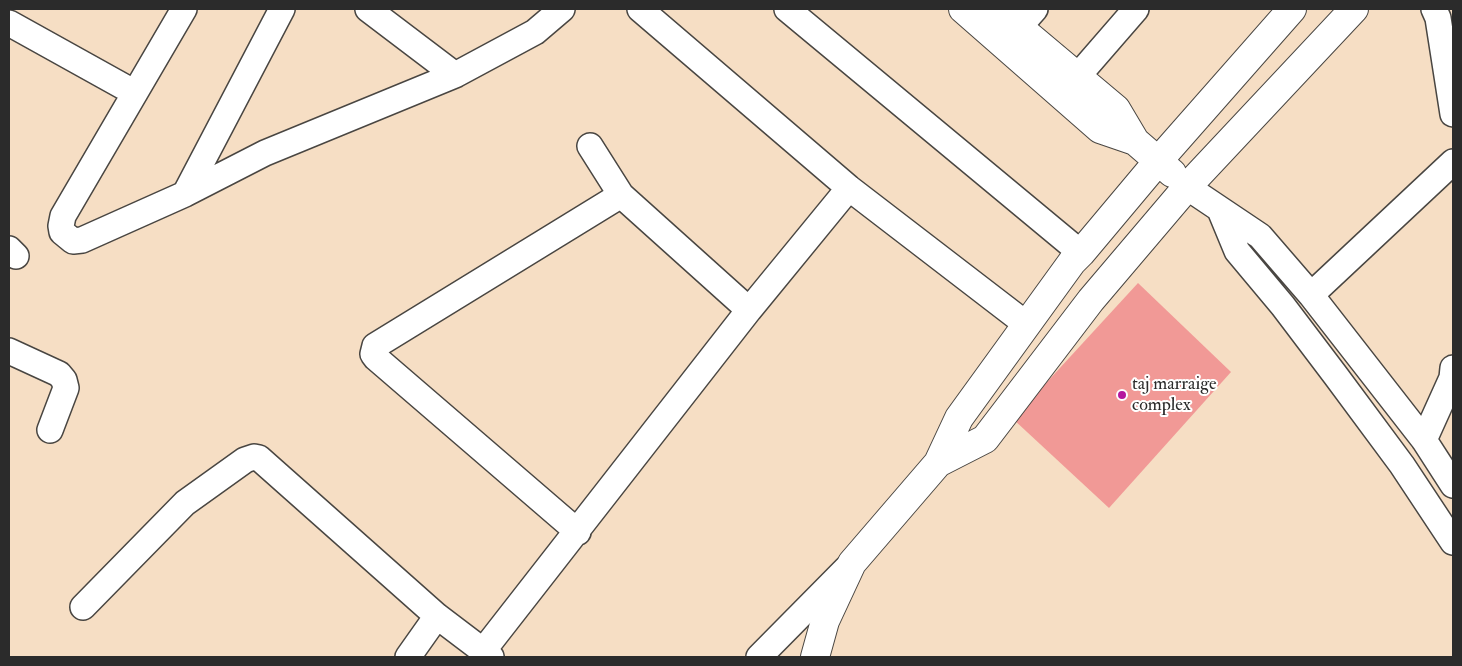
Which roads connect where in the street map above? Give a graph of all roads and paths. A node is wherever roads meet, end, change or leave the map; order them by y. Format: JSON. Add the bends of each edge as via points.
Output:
{"nodes":[{"id":1,"x":184,"y":9,"type":"edge"},
{"id":2,"x":282,"y":9,"type":"edge"},
{"id":3,"x":368,"y":9,"type":"edge"},
{"id":4,"x":562,"y":9,"type":"edge"},
{"id":5,"x":640,"y":9,"type":"edge"},
{"id":6,"x":787,"y":9,"type":"edge"},
{"id":7,"x":963,"y":9,"type":"edge"},
{"id":8,"x":998,"y":9,"type":"edge"},
{"id":9,"x":1136,"y":9,"type":"edge"},
{"id":10,"x":1292,"y":9,"type":"edge"},
{"id":11,"x":1354,"y":9,"type":"edge"},
{"id":12,"x":1434,"y":9,"type":"edge"},
{"id":13,"x":9,"y":23,"type":"edge"},
{"id":14,"x":1019,"y":26,"type":"edge"},
{"id":15,"x":455,"y":76,"type":"junction"},
{"id":16,"x":1077,"y":77,"type":"junction"},
{"id":17,"x":136,"y":93,"type":"junction"},
{"id":18,"x":1453,"y":112,"type":"edge"},
{"id":19,"x":1135,"y":141,"type":"junction"},
{"id":20,"x":590,"y":146,"type":"dead end"},
{"id":21,"x":1159,"y":160,"type":"junction"},
{"id":22,"x":1453,"y":162,"type":"edge"},
{"id":23,"x":1187,"y":187,"type":"junction"},
{"id":24,"x":849,"y":188,"type":"junction"},
{"id":25,"x":185,"y":194,"type":"junction"},
{"id":26,"x":621,"y":194,"type":"junction"},
{"id":27,"x":1220,"y":210,"type":"junction"},
{"id":28,"x":1081,"y":253,"type":"junction"},
{"id":29,"x":1312,"y":294,"type":"junction"},
{"id":30,"x":749,"y":310,"type":"junction"},
{"id":31,"x":1026,"y":324,"type":"junction"},
{"id":32,"x":9,"y":350,"type":"edge"},
{"id":33,"x":1453,"y":368,"type":"edge"},
{"id":34,"x":50,"y":430,"type":"dead end"},
{"id":35,"x":1424,"y":440,"type":"junction"},
{"id":36,"x":938,"y":463,"type":"junction"},
{"id":37,"x":1453,"y":485,"type":"edge"},
{"id":38,"x":578,"y":532,"type":"junction"},
{"id":39,"x":1453,"y":542,"type":"edge"},
{"id":40,"x":852,"y":563,"type":"junction"},
{"id":41,"x":83,"y":607,"type":"dead end"},
{"id":42,"x":437,"y":616,"type":"junction"},
{"id":43,"x":487,"y":654,"type":"edge"},
{"id":44,"x":408,"y":657,"type":"edge"},
{"id":45,"x":759,"y":657,"type":"edge"},
{"id":46,"x":815,"y":657,"type":"edge"}],
"edges":[{"from":1,"to":17,"type":"street"},
{"from":2,"to":25,"type":"street"},
{"from":3,"to":15,"type":"street"},
{"from":4,"to":15,"type":"street","via":[[535,32]]},
{"from":5,"to":24,"type":"street"},
{"from":6,"to":28,"type":"street"},
{"from":7,"to":14,"type":"main road"},
{"from":8,"to":14,"type":"main road"},
{"from":9,"to":16,"type":"street"},
{"from":10,"to":21,"type":"main road"},
{"from":11,"to":23,"type":"main road"},
{"from":12,"to":18,"type":"street"},
{"from":13,"to":17,"type":"street"},
{"from":14,"to":16,"type":"main road"},
{"from":14,"to":19,"type":"main road","via":[[1100,130]]},
{"from":15,"to":25,"type":"street","via":[[265,153]]},
{"from":16,"to":19,"type":"main road","via":[[1116,109]]},
{"from":17,"to":25,"type":"street","via":[[63,216],[62,232],[73,241],[82,240]]},
{"from":19,"to":21,"type":"main road"},
{"from":20,"to":26,"type":"street"},
{"from":21,"to":23,"type":"main road"},
{"from":21,"to":28,"type":"main road"},
{"from":22,"to":29,"type":"street"},
{"from":23,"to":27,"type":"street"},
{"from":23,"to":36,"type":"main road","via":[[1090,300],[985,440]]},
{"from":24,"to":30,"type":"street"},
{"from":24,"to":31,"type":"street"},
{"from":26,"to":30,"type":"street"},
{"from":26,"to":38,"type":"street","via":[[376,346],[373,354]]},
{"from":27,"to":29,"type":"street","via":[[1260,236]]},
{"from":27,"to":39,"type":"street","via":[[1237,251],[1342,384],[1402,465]]},
{"from":28,"to":31,"type":"main road"},
{"from":29,"to":35,"type":"street"},
{"from":30,"to":38,"type":"street"},
{"from":31,"to":36,"type":"main road","via":[[959,418]]},
{"from":32,"to":34,"type":"street","via":[[59,374],[64,380],[66,388]]},
{"from":33,"to":35,"type":"street","via":[[1452,378]]},
{"from":35,"to":37,"type":"street"},
{"from":36,"to":40,"type":"main road"},
{"from":38,"to":43,"type":"street"},
{"from":40,"to":45,"type":"street"},
{"from":40,"to":46,"type":"main road","via":[[825,621]]},
{"from":41,"to":42,"type":"street","via":[[185,504],[244,460],[254,457],[259,458]]},
{"from":42,"to":43,"type":"street"},
{"from":42,"to":44,"type":"street"}]}
